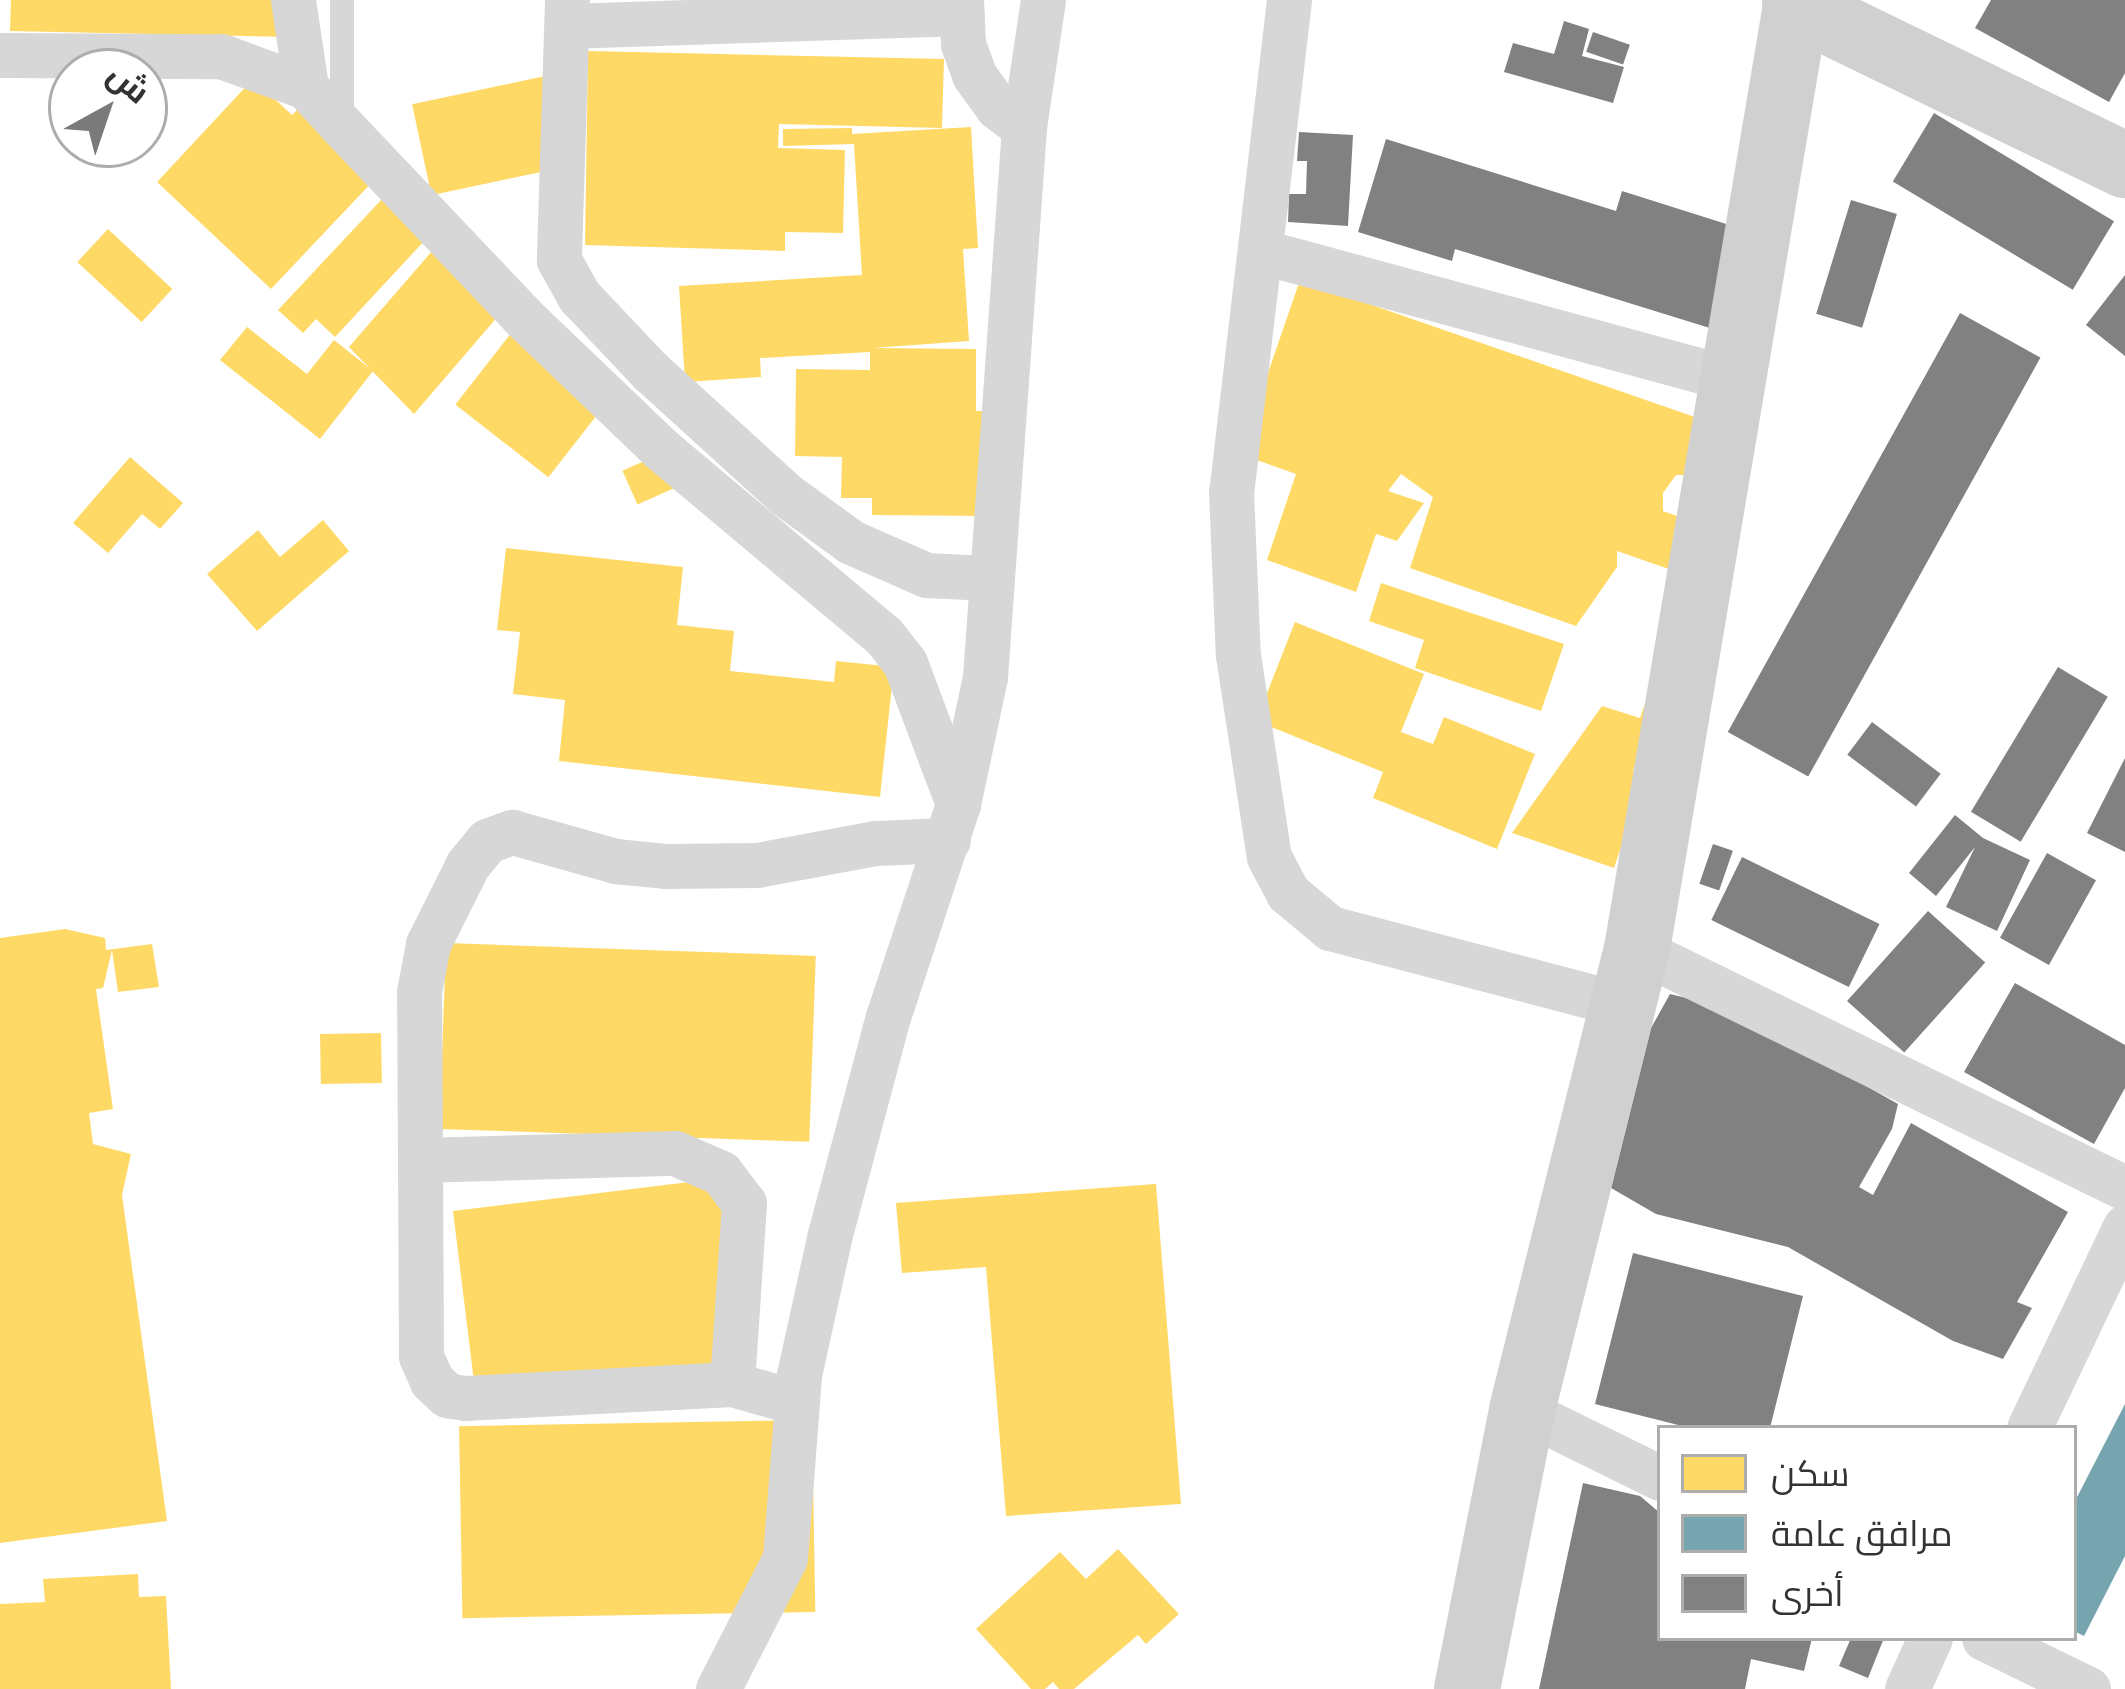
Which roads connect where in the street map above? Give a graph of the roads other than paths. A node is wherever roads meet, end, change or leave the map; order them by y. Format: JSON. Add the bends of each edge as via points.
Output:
{"nodes":[{"id":1,"x":293,"y":0,"type":"edge"},
{"id":2,"x":342,"y":0,"type":"edge"},
{"id":3,"x":1043,"y":0,"type":"edge"},
{"id":4,"x":1289,"y":0,"type":"edge"},
{"id":5,"x":1792,"y":2,"type":"edge"},
{"id":6,"x":962,"y":6,"type":"edge"},
{"id":7,"x":567,"y":13,"type":"edge"},
{"id":8,"x":0,"y":55,"type":"edge"},
{"id":9,"x":306,"y":87,"type":"junction"},
{"id":10,"x":342,"y":126,"type":"junction"},
{"id":11,"x":1024,"y":127,"type":"junction"},
{"id":12,"x":2118,"y":146,"type":"edge"},
{"id":13,"x":1260,"y":251,"type":"junction"},
{"id":14,"x":1732,"y":379,"type":"junction"},
{"id":15,"x":988,"y":578,"type":"junction"},
{"id":16,"x":953,"y":822,"type":"junction"},
{"id":17,"x":1630,"y":977,"type":"junction"},
{"id":18,"x":420,"y":1160,"type":"junction"},
{"id":19,"x":2125,"y":1188,"type":"edge"},
{"id":20,"x":2125,"y":1227,"type":"edge"},
{"id":21,"x":732,"y":1384,"type":"junction"},
{"id":22,"x":795,"y":1402,"type":"junction"},
{"id":23,"x":1522,"y":1410,"type":"junction"},
{"id":24,"x":2031,"y":1425,"type":"edge"},
{"id":25,"x":1657,"y":1477,"type":"edge"},
{"id":26,"x":1929,"y":1641,"type":"edge"},
{"id":27,"x":1990,"y":1641,"type":"edge"},
{"id":28,"x":718,"y":1689,"type":"edge"},
{"id":29,"x":1467,"y":1689,"type":"edge"},
{"id":30,"x":1907,"y":1689,"type":"edge"},
{"id":31,"x":2088,"y":1689,"type":"edge"}],
"edges":[{"from":1,"to":9,"type":"street"},
{"from":2,"to":10,"type":"lane"},
{"from":3,"to":11,"type":"street"},
{"from":4,"to":13,"type":"street"},
{"from":5,"to":12,"type":"street"},
{"from":5,"to":14,"type":"street"},
{"from":6,"to":7,"type":"street"},
{"from":6,"to":11,"type":"street","via":[[974,75]]},
{"from":7,"to":15,"type":"street","via":[[559,260],[579,296],[751,464],[851,542],[926,575]]},
{"from":8,"to":9,"type":"street","via":[[221,56]]},
{"from":9,"to":10,"type":"street"},
{"from":10,"to":16,"type":"street","via":[[661,449],[884,636],[905,663]]},
{"from":11,"to":15,"type":"street"},
{"from":13,"to":14,"type":"street"},
{"from":13,"to":17,"type":"street","via":[[1231,491],[1238,655],[1269,857],[1288,893],[1330,928]]},
{"from":14,"to":17,"type":"street"},
{"from":15,"to":16,"type":"street","via":[[985,677]]},
{"from":16,"to":18,"type":"street","via":[[890,842],[757,865],[616,860],[512,832],[487,841],[428,944],[419,992]]},
{"from":16,"to":22,"type":"street","via":[[888,1017]]},
{"from":17,"to":19,"type":"street"},
{"from":17,"to":23,"type":"street"},
{"from":18,"to":21,"type":"street","via":[[676,1153],[722,1173],[744,1202]]},
{"from":18,"to":21,"type":"street","via":[[421,1356],[447,1395]]},
{"from":20,"to":24,"type":"street"},
{"from":21,"to":22,"type":"street"},
{"from":22,"to":28,"type":"street","via":[[785,1558]]},
{"from":23,"to":25,"type":"street"},
{"from":23,"to":29,"type":"street"},
{"from":26,"to":30,"type":"street"},
{"from":27,"to":31,"type":"street"}]}
